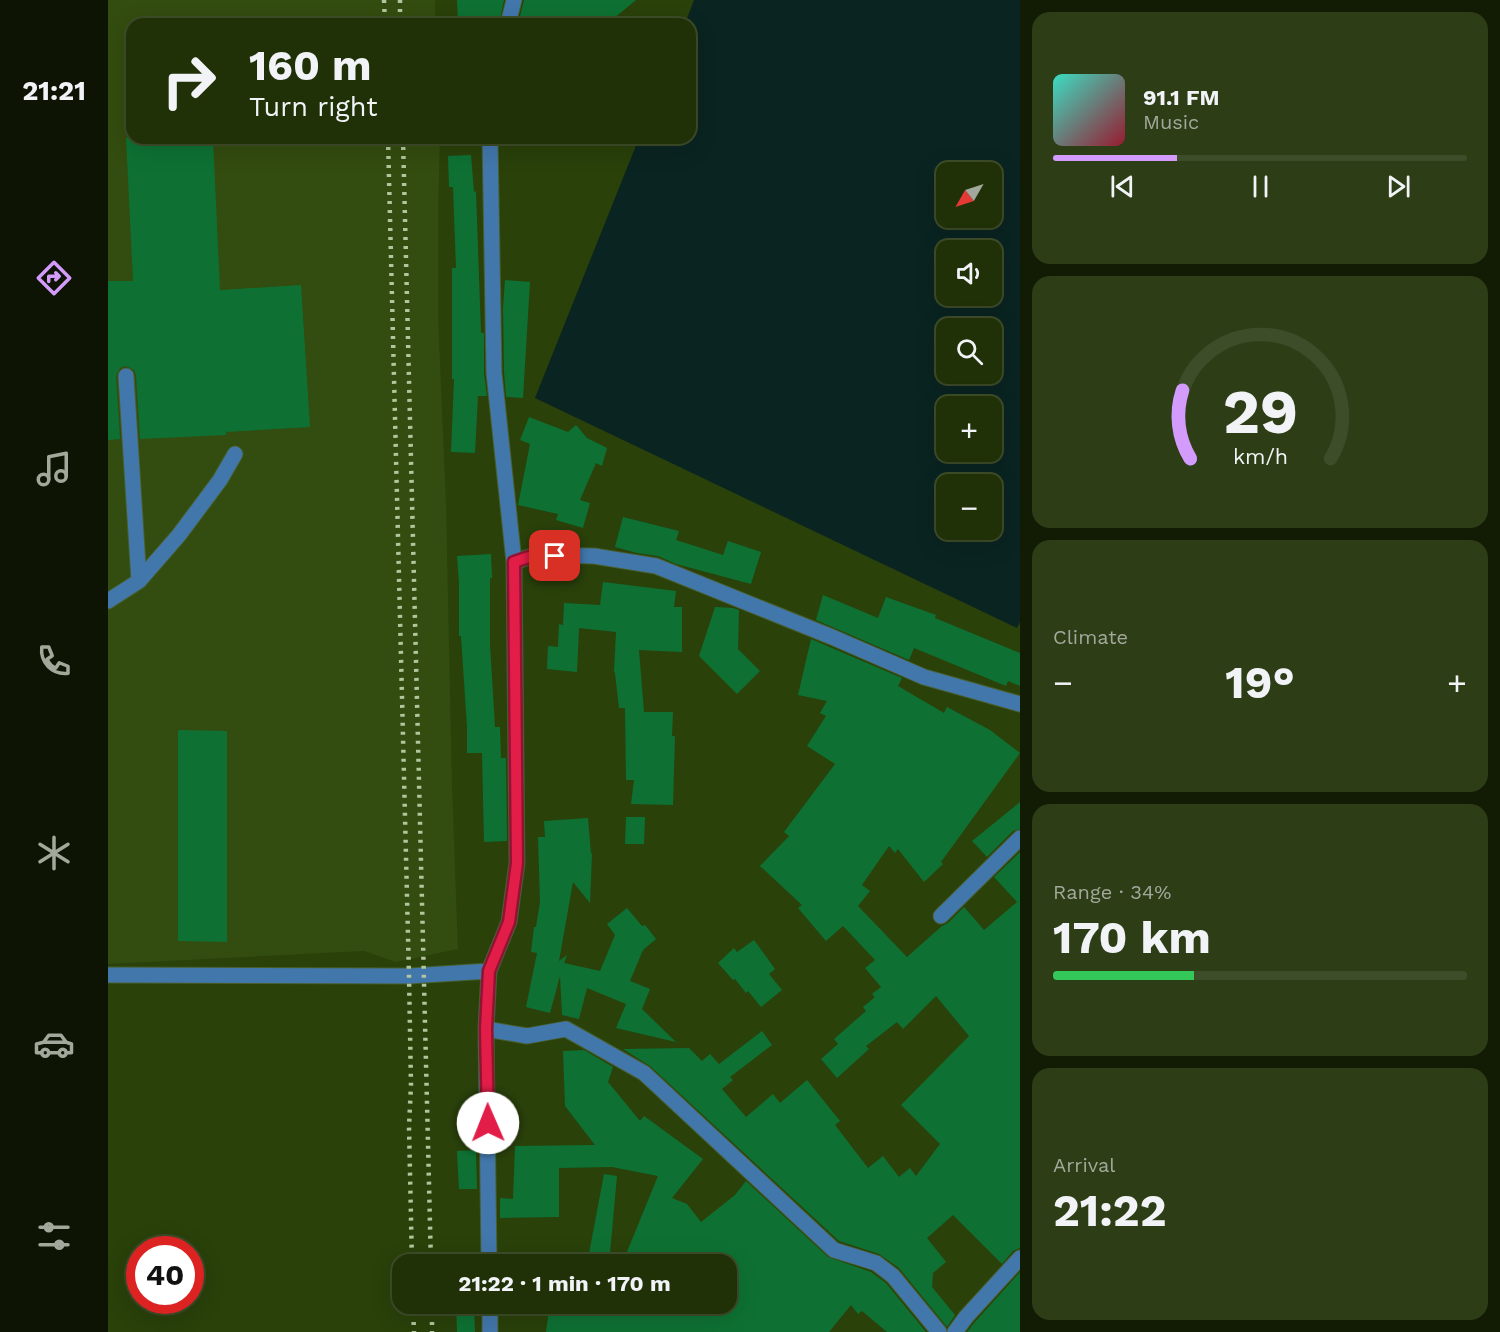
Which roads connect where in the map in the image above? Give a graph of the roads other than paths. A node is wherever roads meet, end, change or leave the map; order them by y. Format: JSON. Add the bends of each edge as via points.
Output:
{"nodes":[{"id":1,"x":514,"y":0,"type":"edge"},
{"id":2,"x":510,"y":18,"type":"edge"},
{"id":3,"x":490,"y":144,"type":"edge"},
{"id":4,"x":126,"y":376,"type":"dead end"},
{"id":5,"x":235,"y":454,"type":"dead end"},
{"id":6,"x":514,"y":562,"type":"junction"},
{"id":7,"x":139,"y":581,"type":"junction"},
{"id":8,"x":108,"y":601,"type":"edge"},
{"id":9,"x":1020,"y":704,"type":"edge"},
{"id":10,"x":1020,"y":838,"type":"edge"},
{"id":11,"x":941,"y":916,"type":"dead end"},
{"id":12,"x":489,"y":971,"type":"junction"},
{"id":13,"x":108,"y":975,"type":"edge"},
{"id":14,"x":486,"y":1029,"type":"junction"},
{"id":15,"x":489,"y":1254,"type":"edge"},
{"id":16,"x":1020,"y":1258,"type":"edge"},
{"id":17,"x":490,"y":1314,"type":"edge"},
{"id":18,"x":490,"y":1332,"type":"edge"},
{"id":19,"x":939,"y":1332,"type":"edge"},
{"id":20,"x":955,"y":1332,"type":"edge"}],
"edges":[{"from":1,"to":2,"type":"street"},
{"from":3,"to":6,"type":"street","via":[[494,373]]},
{"from":4,"to":7,"type":"street"},
{"from":5,"to":7,"type":"street","via":[[220,480]]},
{"from":6,"to":9,"type":"street","via":[[535,555],[594,556],[656,566],[924,677]]},
{"from":6,"to":12,"type":"street","via":[[517,863],[509,922]]},
{"from":7,"to":8,"type":"street"},
{"from":10,"to":11,"type":"street"},
{"from":12,"to":13,"type":"street","via":[[409,976]]},
{"from":12,"to":14,"type":"street"},
{"from":14,"to":15,"type":"street"},
{"from":14,"to":19,"type":"street","via":[[527,1036],[566,1029],[644,1073],[834,1250],[876,1263],[893,1276]]},
{"from":16,"to":20,"type":"street"},
{"from":17,"to":18,"type":"street"}]}
